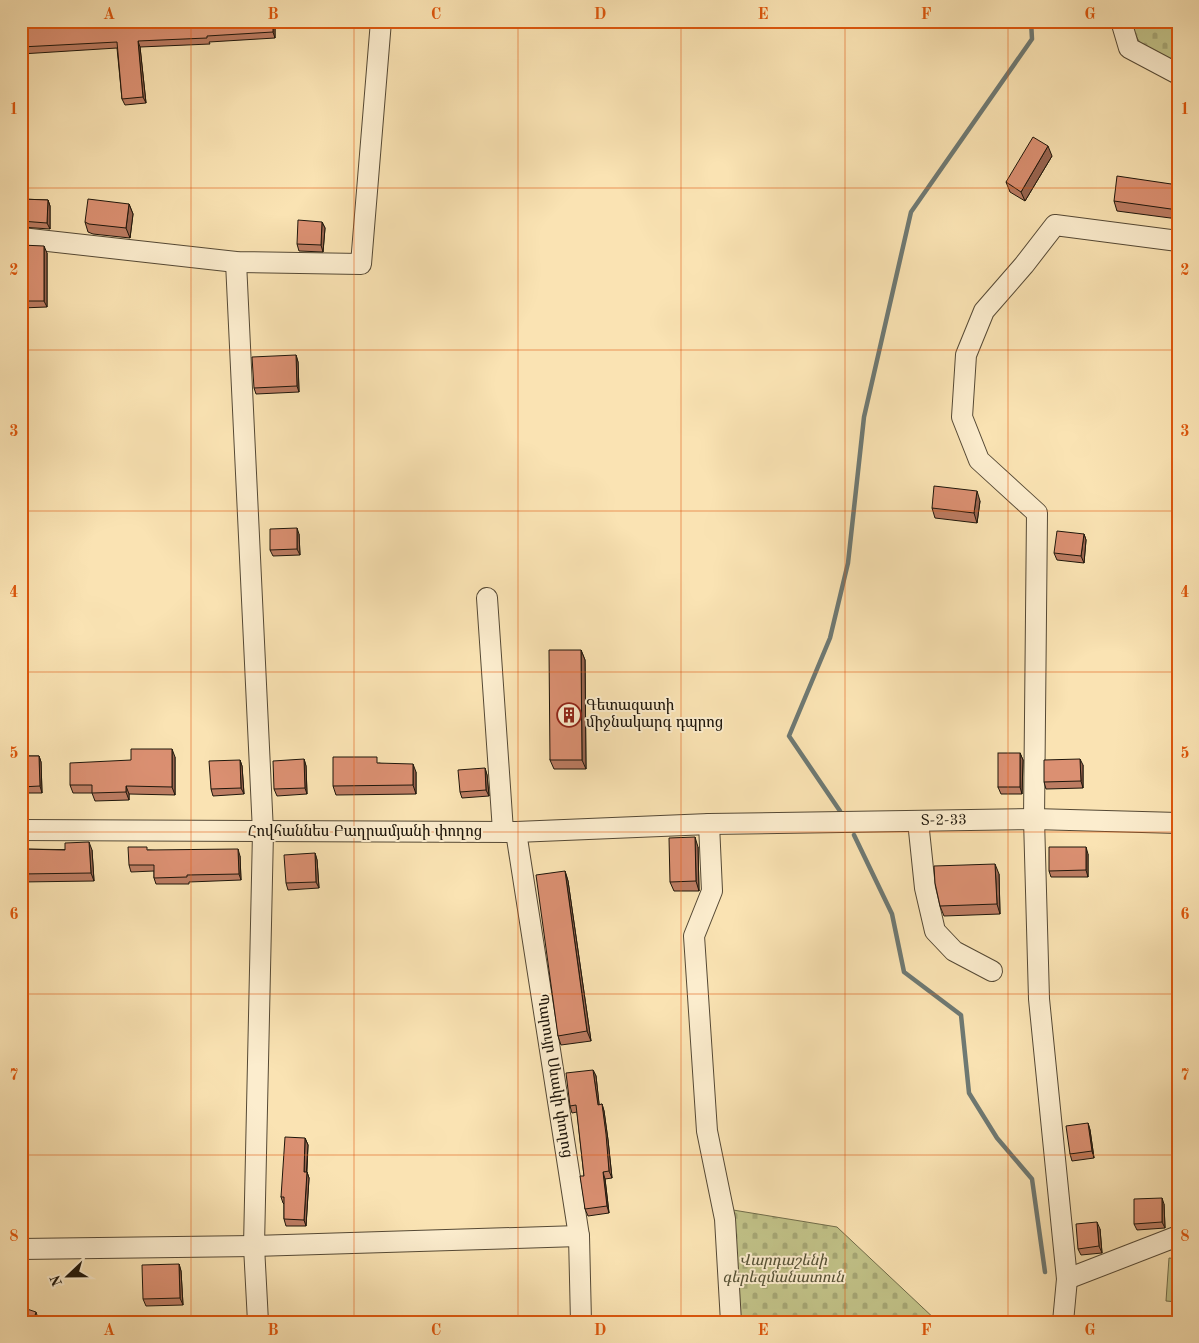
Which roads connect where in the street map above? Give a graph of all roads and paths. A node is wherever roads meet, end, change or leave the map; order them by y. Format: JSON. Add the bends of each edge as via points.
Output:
{"nodes":[{"id":1,"x":381,"y":21,"type":"edge"},
{"id":2,"x":1121,"y":21,"type":"edge"},
{"id":3,"x":1178,"y":74,"type":"edge"},
{"id":4,"x":21,"y":238,"type":"edge"},
{"id":5,"x":1178,"y":241,"type":"edge"},
{"id":6,"x":236,"y":262,"type":"junction"},
{"id":7,"x":487,"y":598,"type":"dead end"},
{"id":8,"x":1034,"y":819,"type":"junction"},
{"id":9,"x":918,"y":821,"type":"junction"},
{"id":10,"x":1178,"y":823,"type":"edge"},
{"id":11,"x":710,"y":824,"type":"junction"},
{"id":12,"x":21,"y":830,"type":"edge"},
{"id":13,"x":263,"y":832,"type":"junction"},
{"id":14,"x":510,"y":832,"type":"junction"},
{"id":15,"x":992,"y":971,"type":"dead end"},
{"id":16,"x":579,"y":1236,"type":"junction"},
{"id":17,"x":1178,"y":1236,"type":"edge"},
{"id":18,"x":254,"y":1246,"type":"junction"},
{"id":19,"x":21,"y":1249,"type":"edge"},
{"id":20,"x":1067,"y":1279,"type":"junction"},
{"id":21,"x":258,"y":1322,"type":"edge"},
{"id":22,"x":581,"y":1322,"type":"edge"},
{"id":23,"x":731,"y":1322,"type":"edge"},
{"id":24,"x":1063,"y":1322,"type":"edge"}],
"edges":[{"from":1,"to":6,"type":"street","via":[[361,264]]},
{"from":2,"to":3,"type":"street","via":[[1128,48]]},
{"from":4,"to":6,"type":"street"},
{"from":5,"to":8,"type":"street","via":[[1055,225],[984,311],[966,355],[962,417],[979,460],[1037,513]]},
{"from":6,"to":13,"type":"street"},
{"from":7,"to":14,"type":"street","name":"Պարույր Սևակի փողոց"},
{"from":8,"to":9,"type":"street","name":"Տ-2-33","number":"Տ-2-33"},
{"from":8,"to":10,"type":"street","name":"Տ-2-33","number":"Տ-2-33"},
{"from":8,"to":20,"type":"street","via":[[1039,1000]]},
{"from":9,"to":11,"type":"street","name":"Տ-2-33","number":"Տ-2-33"},
{"from":9,"to":15,"type":"street","via":[[925,888],[935,931],[954,951]]},
{"from":11,"to":14,"type":"street","name":"Հովհաննես Բաղրամյանի փողոց","number":"Տ-2-33"},
{"from":11,"to":23,"type":"street","via":[[712,891],[694,936],[707,1131],[725,1219]]},
{"from":12,"to":13,"type":"street","name":"Հովհաննես Բաղրամյանի փողոց","number":"Տ-2-33"},
{"from":13,"to":14,"type":"street","name":"Հովհաննես Բաղրամյանի փողոց","number":"Տ-2-33"},
{"from":13,"to":18,"type":"street"},
{"from":14,"to":16,"type":"street","name":"Պարույր Սևակի փողոց"},
{"from":16,"to":18,"type":"street"},
{"from":16,"to":22,"type":"street","name":"Պարույր Սևակի փողոց"},
{"from":17,"to":20,"type":"street"},
{"from":18,"to":19,"type":"street"},
{"from":18,"to":21,"type":"street"},
{"from":20,"to":24,"type":"street"}]}
